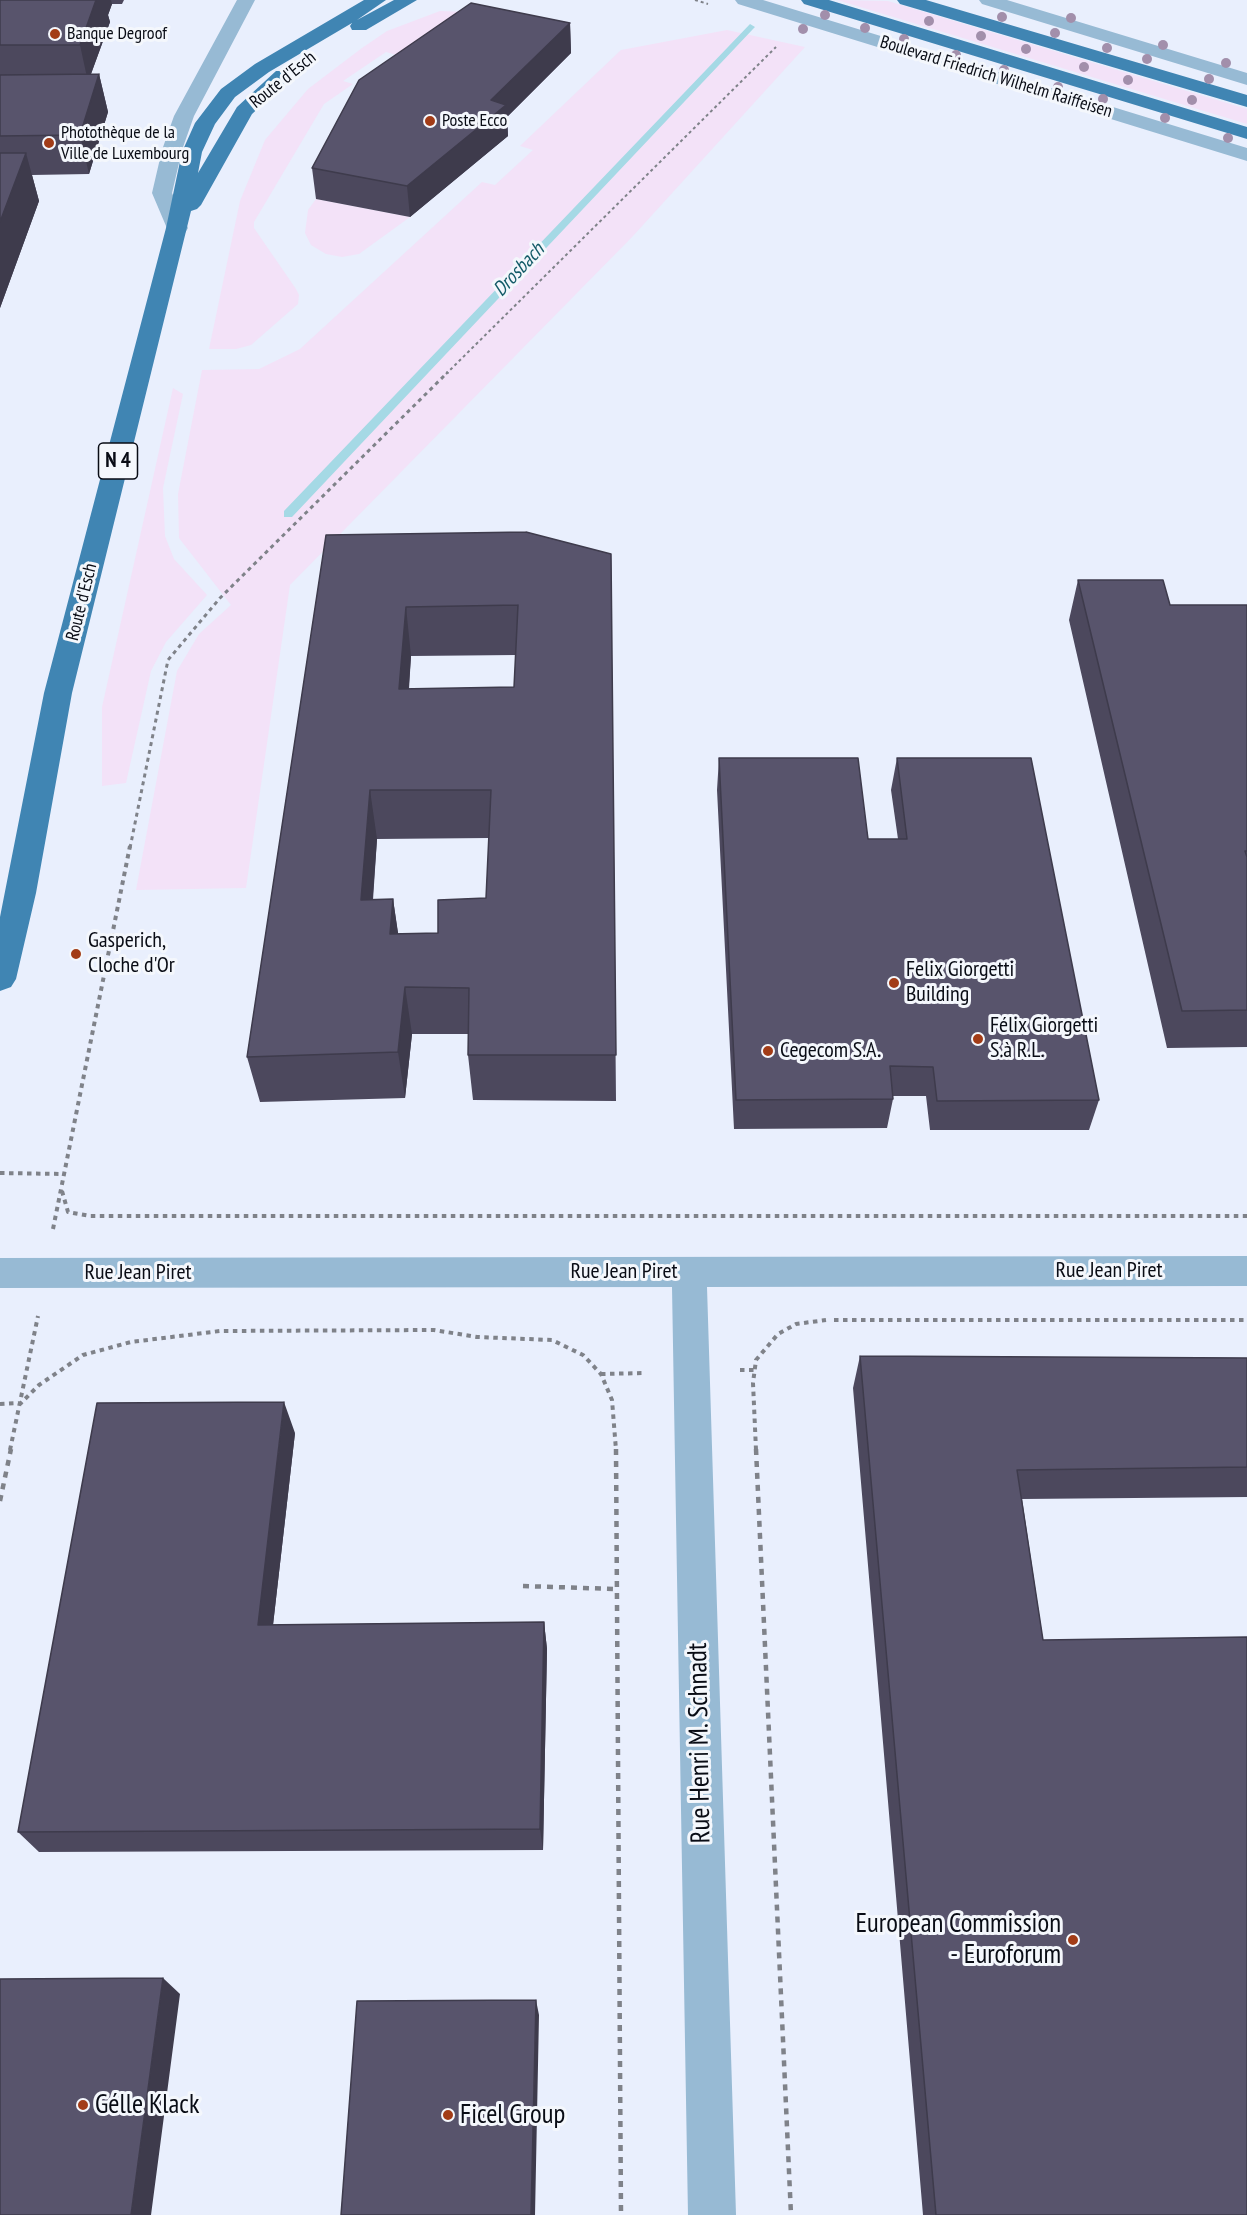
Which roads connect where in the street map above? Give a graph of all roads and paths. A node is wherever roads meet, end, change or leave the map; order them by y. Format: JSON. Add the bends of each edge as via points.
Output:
{"nodes":[{"id":1,"x":246,"y":0,"type":"edge"},
{"id":2,"x":377,"y":0,"type":"edge"},
{"id":3,"x":408,"y":0,"type":"edge"},
{"id":4,"x":812,"y":0,"type":"edge"},
{"id":5,"x":906,"y":0,"type":"edge"},
{"id":6,"x":966,"y":0,"type":"edge"},
{"id":7,"x":988,"y":0,"type":"edge"},
{"id":8,"x":753,"y":3,"type":"edge"},
{"id":9,"x":1109,"y":39,"type":"junction"},
{"id":10,"x":780,"y":44,"type":"dead end"},
{"id":11,"x":1247,"y":79,"type":"edge"},
{"id":12,"x":1247,"y":101,"type":"edge"},
{"id":13,"x":1247,"y":133,"type":"edge"},
{"id":14,"x":1247,"y":155,"type":"edge"},
{"id":15,"x":177,"y":228,"type":"junction"},
{"id":16,"x":0,"y":979,"type":"edge"},
{"id":17,"x":63,"y":1172,"type":"junction"},
{"id":18,"x":0,"y":1173,"type":"edge"},
{"id":19,"x":1247,"y":1216,"type":"edge"},
{"id":20,"x":1247,"y":1271,"type":"edge"},
{"id":21,"x":688,"y":1272,"type":"junction"},
{"id":22,"x":0,"y":1273,"type":"edge"},
{"id":23,"x":46,"y":1273,"type":"junction"},
{"id":24,"x":1247,"y":1320,"type":"edge"},
{"id":25,"x":21,"y":1403,"type":"junction"},
{"id":26,"x":0,"y":1404,"type":"edge"},
{"id":27,"x":0,"y":1501,"type":"edge"},
{"id":28,"x":523,"y":1586,"type":"dead end"},
{"id":29,"x":616,"y":1589,"type":"junction"},
{"id":30,"x":621,"y":2215,"type":"edge"},
{"id":31,"x":712,"y":2215,"type":"edge"},
{"id":32,"x":791,"y":2215,"type":"edge"}],
"edges":[{"from":1,"to":15,"type":"street","via":[[189,106],[172,150],[162,194]]},
{"from":2,"to":15,"type":"main road","name":"Route d'Esch","number":"N 4","via":[[228,93],[205,123],[192,152]]},
{"from":3,"to":15,"type":"main road","name":"Route d'Esch","number":"N 4","via":[[338,38],[283,76],[244,111]]},
{"from":4,"to":13,"type":"main road","name":"Boulevard Friedrich Wilhelm Raiffeisen"},
{"from":5,"to":12,"type":"main road"},
{"from":6,"to":9,"type":"street"},
{"from":7,"to":9,"type":"street"},
{"from":8,"to":14,"type":"street","name":"Boulevard Friedrich Wilhelm Raiffeisen"},
{"from":9,"to":11,"type":"street"},
{"from":10,"to":17,"type":"path","via":[[220,598],[168,660]]},
{"from":15,"to":16,"type":"main road","name":"Route d'Esch","number":"N 4","via":[[58,693],[21,893]]},
{"from":17,"to":18,"type":"path"},
{"from":17,"to":19,"type":"path","via":[[62,1193],[68,1212],[90,1216]]},
{"from":17,"to":23,"type":"path"},
{"from":20,"to":21,"type":"street","name":"Rue Jean Piret"},
{"from":21,"to":23,"type":"street","name":"Rue Jean Piret"},
{"from":21,"to":31,"type":"street","name":"Rue Henri M. Schnadt"},
{"from":22,"to":23,"type":"street","name":"Rue Jean Piret"},
{"from":23,"to":25,"type":"path"},
{"from":24,"to":32,"type":"path","via":[[824,1320],[796,1324],[778,1334],[756,1360],[753,1383]]},
{"from":25,"to":26,"type":"path"},
{"from":25,"to":27,"type":"path"},
{"from":25,"to":29,"type":"path","via":[[39,1385],[83,1355],[142,1340],[220,1331],[422,1330],[477,1338],[552,1340],[583,1355],[601,1374],[612,1400],[616,1424]]},
{"from":28,"to":29,"type":"path"},
{"from":29,"to":30,"type":"path"}]}
